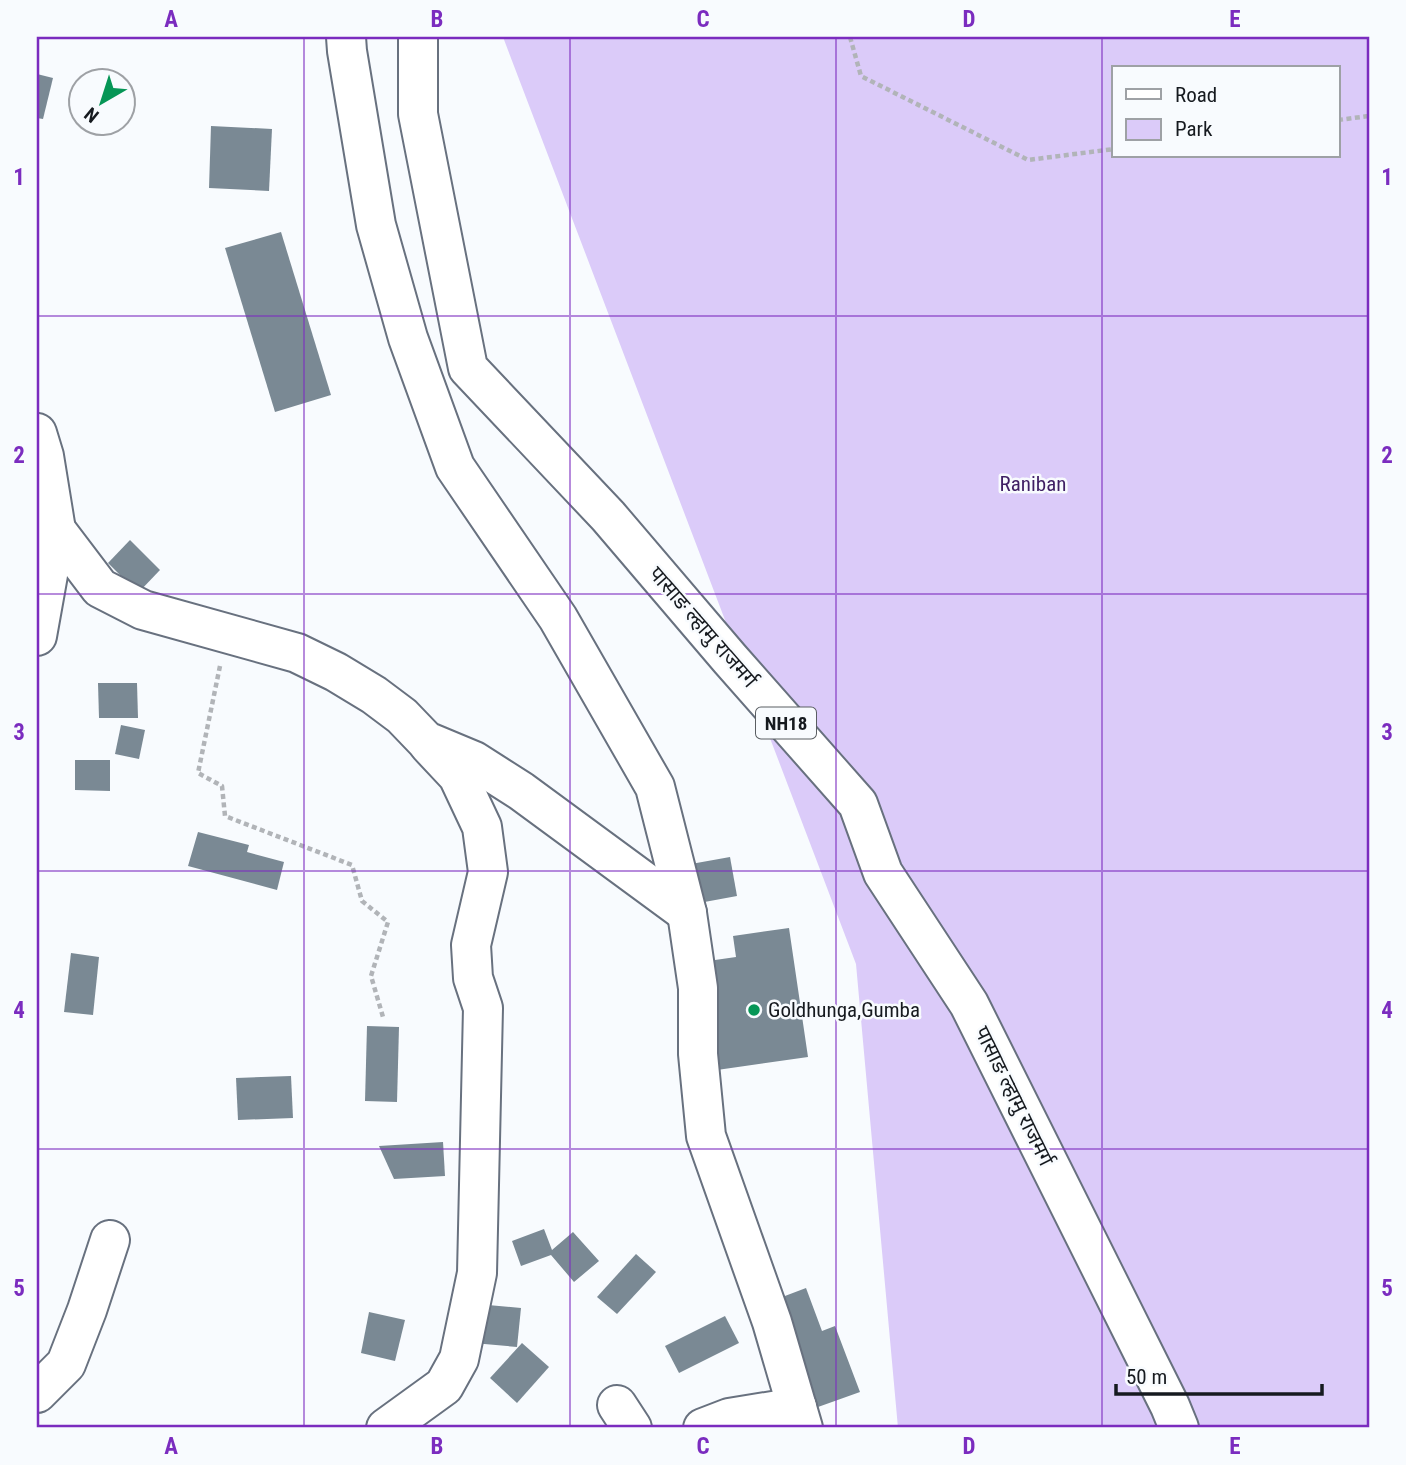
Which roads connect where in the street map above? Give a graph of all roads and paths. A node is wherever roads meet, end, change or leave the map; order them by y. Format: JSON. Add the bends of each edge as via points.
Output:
{"nodes":[{"id":1,"x":346,"y":37,"type":"edge"},
{"id":2,"x":418,"y":37,"type":"edge"},
{"id":3,"x":850,"y":37,"type":"edge"},
{"id":4,"x":1369,"y":116,"type":"edge"},
{"id":5,"x":1340,"y":120,"type":"edge"},
{"id":6,"x":1112,"y":149,"type":"edge"},
{"id":7,"x":37,"y":433,"type":"edge"},
{"id":8,"x":56,"y":530,"type":"junction"},
{"id":9,"x":196,"y":626,"type":"junction"},
{"id":10,"x":37,"y":636,"type":"edge"},
{"id":11,"x":426,"y":741,"type":"junction"},
{"id":12,"x":687,"y":913,"type":"junction"},
{"id":13,"x":383,"y":1017,"type":"dead end"},
{"id":14,"x":110,"y":1240,"type":"dead end"},
{"id":15,"x":37,"y":1393,"type":"edge"},
{"id":16,"x":800,"y":1418,"type":"edge"},
{"id":17,"x":386,"y":1428,"type":"edge"},
{"id":18,"x":703,"y":1428,"type":"edge"},
{"id":19,"x":1179,"y":1428,"type":"edge"}],
"edges":[{"from":1,"to":12,"type":"street","via":[[376,225],[408,338],[455,467],[558,618],[655,787]]},
{"from":2,"to":19,"type":"street","name":"पासाङ ल्हामु राजमर्ग","number":"NH18","via":[[418,114],[468,368],[608,516],[858,804],[883,873],[969,1004]]},
{"from":3,"to":6,"type":"path","via":[[861,76],[1028,160]]},
{"from":4,"to":5,"type":"path"},
{"from":7,"to":8,"type":"street"},
{"from":8,"to":9,"type":"street","via":[[100,588],[143,610]]},
{"from":8,"to":10,"type":"street"},
{"from":9,"to":11,"type":"street","via":[[298,653],[336,672],[393,709]]},
{"from":9,"to":13,"type":"path","via":[[222,657],[198,773],[222,786],[225,816],[352,866],[362,901],[388,922],[370,976]]},
{"from":11,"to":12,"type":"street","via":[[498,776]]},
{"from":11,"to":17,"type":"street","via":[[458,776],[482,827],[488,872],[471,945],[473,978],[483,1009],[477,1273],[459,1359],[444,1386]]},
{"from":12,"to":16,"type":"street","via":[[698,988],[698,1054],[706,1136],[772,1322]]},
{"from":14,"to":15,"type":"street","via":[[66,1364]]},
{"from":16,"to":18,"type":"street","via":[[729,1418]]}]}
